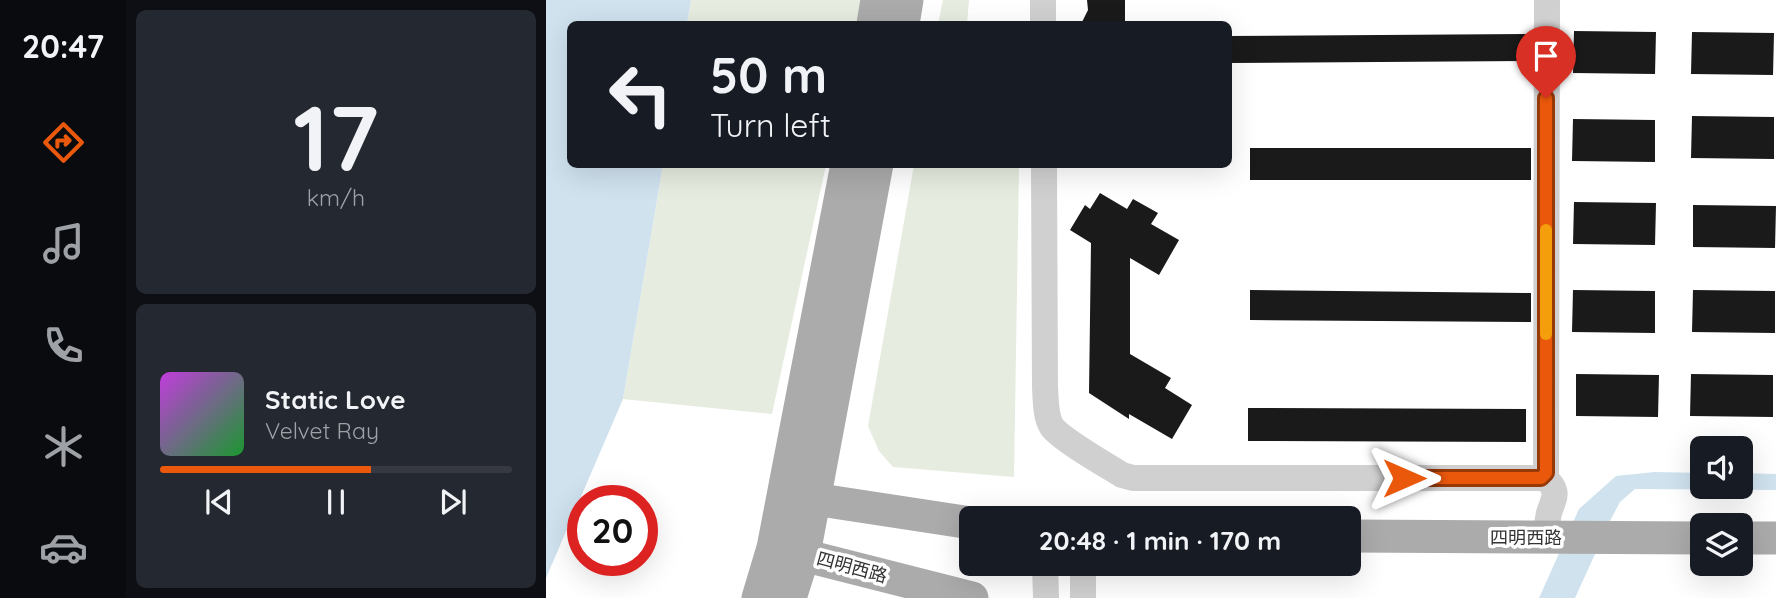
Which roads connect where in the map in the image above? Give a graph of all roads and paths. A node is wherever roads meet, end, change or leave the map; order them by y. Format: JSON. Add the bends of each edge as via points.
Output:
{"nodes":[{"id":1,"x":877,"y":0,"type":"edge"},
{"id":2,"x":907,"y":0,"type":"edge"},
{"id":3,"x":1043,"y":0,"type":"edge"},
{"id":4,"x":1547,"y":0,"type":"edge"},
{"id":5,"x":874,"y":21,"type":"edge"},
{"id":6,"x":904,"y":21,"type":"edge"},
{"id":7,"x":1043,"y":21,"type":"edge"},
{"id":8,"x":846,"y":168,"type":"edge"},
{"id":9,"x":876,"y":168,"type":"edge"},
{"id":10,"x":1044,"y":168,"type":"edge"},
{"id":11,"x":1543,"y":476,"type":"junction"},
{"id":12,"x":799,"y":497,"type":"junction"},
{"id":13,"x":959,"y":521,"type":"edge"},
{"id":14,"x":1361,"y":536,"type":"edge"},
{"id":15,"x":1553,"y":537,"type":"junction"},
{"id":16,"x":1690,"y":538,"type":"edge"},
{"id":17,"x":1753,"y":538,"type":"edge"},
{"id":18,"x":1776,"y":538,"type":"edge"},
{"id":19,"x":789,"y":551,"type":"junction"},
{"id":20,"x":1045,"y":576,"type":"edge"},
{"id":21,"x":1083,"y":576,"type":"edge"},
{"id":22,"x":758,"y":598,"type":"edge"},
{"id":23,"x":790,"y":598,"type":"edge"},
{"id":24,"x":972,"y":598,"type":"edge"},
{"id":25,"x":1046,"y":598,"type":"edge"},
{"id":26,"x":1083,"y":598,"type":"edge"}],
"edges":[{"from":1,"to":5,"type":"main road"},
{"from":2,"to":6,"type":"main road"},
{"from":3,"to":7,"type":"street"},
{"from":4,"to":11,"type":"street"},
{"from":8,"to":12,"type":"main road"},
{"from":9,"to":12,"type":"main road"},
{"from":10,"to":11,"type":"street","via":[[1046,411],[1061,436],[1122,475]]},
{"from":11,"to":15,"type":"street","via":[[1555,497],[1546,523]]},
{"from":12,"to":13,"type":"main road"},
{"from":12,"to":19,"type":"main road"},
{"from":14,"to":15,"type":"main road","name":"四明西路"},
{"from":15,"to":16,"type":"main road","name":"四明西路"},
{"from":17,"to":18,"type":"main road"},
{"from":19,"to":22,"type":"main road"},
{"from":19,"to":23,"type":"main road"},
{"from":19,"to":24,"type":"main road","name":"四明西路"},
{"from":20,"to":25,"type":"street"},
{"from":21,"to":26,"type":"street"}]}
